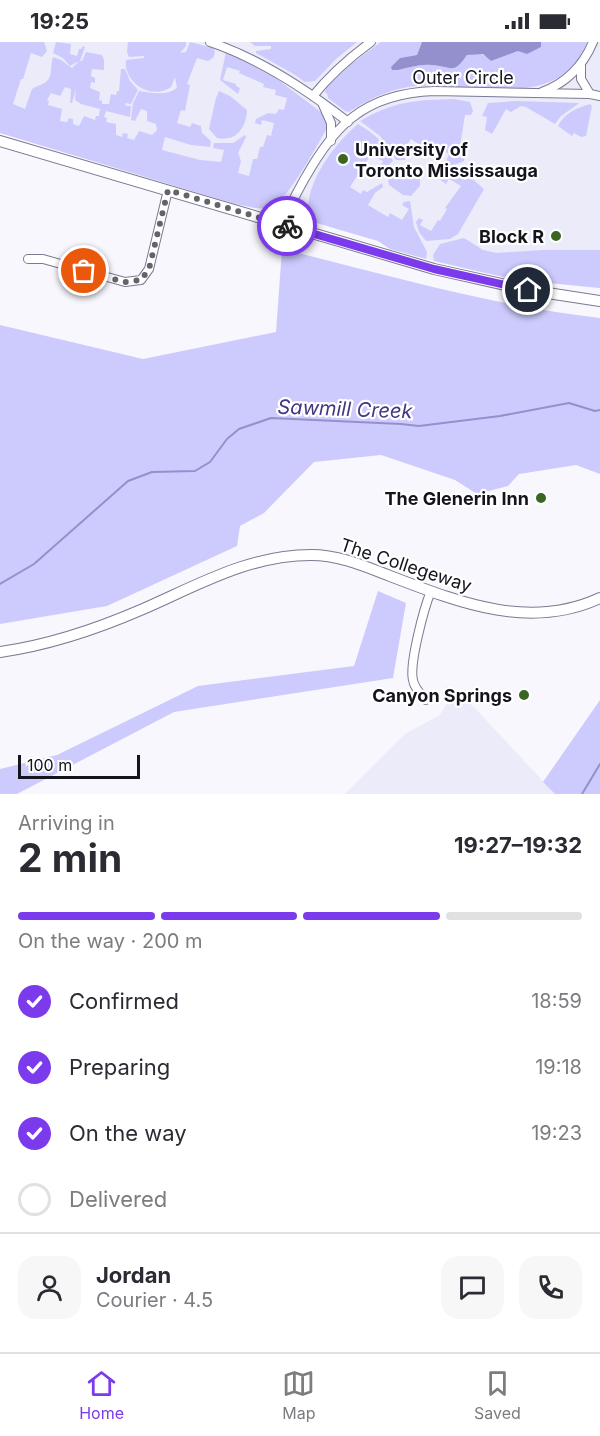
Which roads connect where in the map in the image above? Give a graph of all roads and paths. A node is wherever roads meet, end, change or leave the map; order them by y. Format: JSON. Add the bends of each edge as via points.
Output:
{"nodes":[{"id":1,"x":210,"y":42,"type":"edge"},
{"id":2,"x":371,"y":42,"type":"edge"},
{"id":3,"x":593,"y":42,"type":"edge"},
{"id":4,"x":581,"y":65,"type":"junction"},
{"id":5,"x":536,"y":94,"type":"junction"},
{"id":6,"x":590,"y":94,"type":"junction"},
{"id":7,"x":313,"y":96,"type":"junction"},
{"id":8,"x":600,"y":96,"type":"edge"},
{"id":9,"x":321,"y":103,"type":"junction"},
{"id":10,"x":348,"y":122,"type":"junction"},
{"id":11,"x":0,"y":141,"type":"edge"},
{"id":12,"x":331,"y":141,"type":"junction"},
{"id":13,"x":168,"y":190,"type":"junction"},
{"id":14,"x":282,"y":224,"type":"junction"},
{"id":15,"x":28,"y":259,"type":"dead end"},
{"id":16,"x":600,"y":301,"type":"edge"},
{"id":17,"x":431,"y":591,"type":"junction"},
{"id":18,"x":600,"y":598,"type":"edge"},
{"id":19,"x":0,"y":652,"type":"edge"},
{"id":20,"x":426,"y":700,"type":"dead end"}],
"edges":[{"from":1,"to":7,"type":"street","via":[[257,62]]},
{"from":2,"to":7,"type":"street","via":[[346,61]]},
{"from":3,"to":4,"type":"street"},
{"from":4,"to":5,"type":"street","via":[[561,83]]},
{"from":4,"to":6,"type":"street","via":[[581,79]]},
{"from":5,"to":6,"type":"street","name":"Outer Circle"},
{"from":5,"to":10,"type":"street","name":"Outer Circle","via":[[412,92],[376,104]]},
{"from":6,"to":8,"type":"street","name":"Outer Circle"},
{"from":7,"to":9,"type":"street"},
{"from":9,"to":10,"type":"street"},
{"from":9,"to":12,"type":"street","via":[[332,123]]},
{"from":10,"to":12,"type":"street","name":"Outer Circle"},
{"from":11,"to":13,"type":"street"},
{"from":12,"to":14,"type":"street","name":"Outer Circle"},
{"from":13,"to":14,"type":"street"},
{"from":13,"to":15,"type":"street","via":[[149,269],[141,280],[125,282],[43,259]]},
{"from":14,"to":16,"type":"street","via":[[434,269]]},
{"from":17,"to":18,"type":"street","name":"The Collegeway","via":[[485,609],[518,614],[566,610]]},
{"from":17,"to":19,"type":"street","name":"The Collegeway","via":[[354,562],[312,555],[280,557],[248,563],[72,637]]},
{"from":17,"to":20,"type":"street","via":[[423,610],[412,670],[416,687]]}]}
